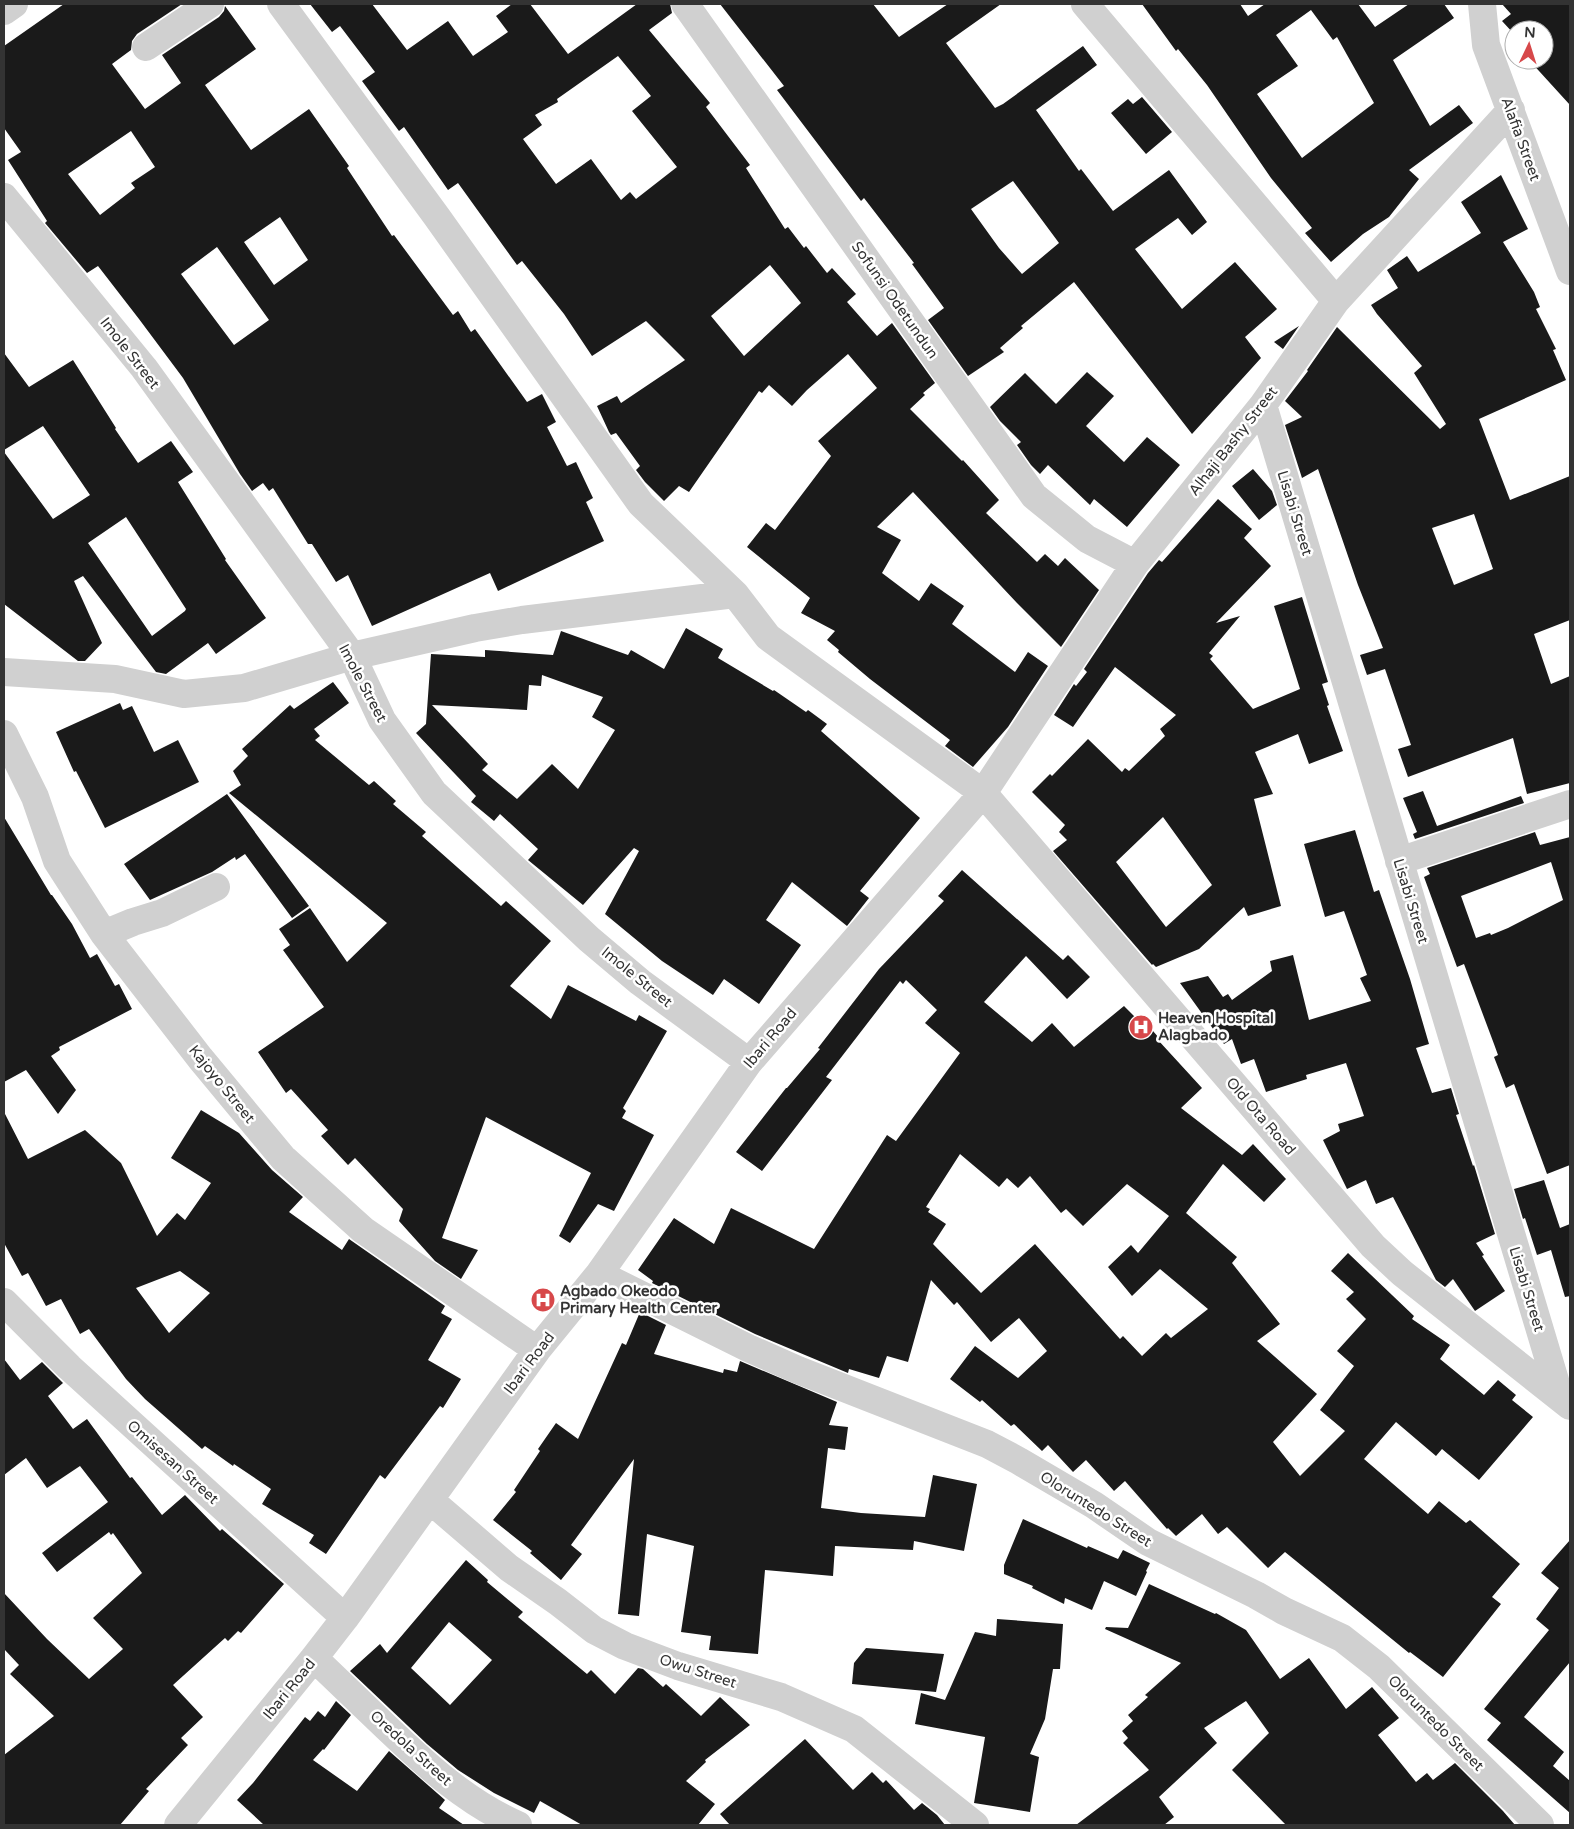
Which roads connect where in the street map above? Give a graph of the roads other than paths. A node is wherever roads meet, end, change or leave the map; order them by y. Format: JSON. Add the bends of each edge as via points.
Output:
{"nodes":[{"id":1,"x":14,"y":4,"type":"edge"},
{"id":2,"x":210,"y":4,"type":"edge"},
{"id":3,"x":281,"y":4,"type":"edge"},
{"id":4,"x":685,"y":4,"type":"edge"},
{"id":5,"x":1086,"y":4,"type":"edge"},
{"id":6,"x":1482,"y":4,"type":"edge"},
{"id":7,"x":4,"y":11,"type":"edge"},
{"id":8,"x":146,"y":47,"type":"dead end"},
{"id":9,"x":1511,"y":110,"type":"junction"},
{"id":10,"x":4,"y":197,"type":"edge"},
{"id":11,"x":1570,"y":271,"type":"edge"},
{"id":12,"x":1336,"y":301,"type":"junction"},
{"id":13,"x":1263,"y":405,"type":"junction"},
{"id":14,"x":1135,"y":564,"type":"junction"},
{"id":15,"x":735,"y":594,"type":"junction"},
{"id":16,"x":352,"y":656,"type":"junction"},
{"id":17,"x":4,"y":672,"type":"edge"},
{"id":18,"x":4,"y":734,"type":"edge"},
{"id":19,"x":983,"y":793,"type":"junction"},
{"id":20,"x":1570,"y":804,"type":"edge"},
{"id":21,"x":1399,"y":861,"type":"junction"},
{"id":22,"x":216,"y":887,"type":"dead end"},
{"id":23,"x":104,"y":934,"type":"junction"},
{"id":24,"x":749,"y":1062,"type":"junction"},
{"id":25,"x":599,"y":1274,"type":"junction"},
{"id":26,"x":4,"y":1302,"type":"edge"},
{"id":27,"x":537,"y":1350,"type":"junction"},
{"id":28,"x":1565,"y":1401,"type":"edge"},
{"id":29,"x":430,"y":1500,"type":"junction"},
{"id":30,"x":345,"y":1618,"type":"junction"},
{"id":31,"x":314,"y":1658,"type":"junction"},
{"id":32,"x":189,"y":1821,"type":"edge"},
{"id":33,"x":1531,"y":1823,"type":"edge"},
{"id":34,"x":518,"y":1825,"type":"edge"},
{"id":35,"x":975,"y":1825,"type":"edge"}],
"edges":[{"from":1,"to":7,"type":"street"},
{"from":2,"to":8,"type":"street"},
{"from":3,"to":15,"type":"street","name":"Old Ota Road","via":[[438,217],[641,504]]},
{"from":4,"to":14,"type":"street","name":"Sofunsi Odetundun","via":[[1034,496],[1087,540]]},
{"from":5,"to":12,"type":"street"},
{"from":6,"to":9,"type":"street","name":"Alafia Street","via":[[1486,45]]},
{"from":9,"to":11,"type":"street","name":"Alafia Street"},
{"from":9,"to":12,"type":"street","name":"Alhaji Bashy Street"},
{"from":10,"to":16,"type":"street","name":"Imole Street","via":[[144,368]]},
{"from":12,"to":13,"type":"street","name":"Alhaji Bashy Street"},
{"from":13,"to":14,"type":"street","name":"Alhaji Bashy Street"},
{"from":13,"to":21,"type":"street","name":"Lisabi Street"},
{"from":14,"to":19,"type":"street","name":"Alhaji Bashy Street"},
{"from":15,"to":16,"type":"street","via":[[522,620]]},
{"from":15,"to":19,"type":"street","name":"Old Ota Road","via":[[768,637]]},
{"from":16,"to":17,"type":"street","via":[[244,688],[184,694],[116,679]]},
{"from":16,"to":24,"type":"street","name":"Imole Street","via":[[382,720],[434,793],[589,939],[640,982]]},
{"from":18,"to":23,"type":"street","name":"Kajoyo Street","via":[[35,798],[57,861]]},
{"from":19,"to":24,"type":"street","name":"Ibari Road"},
{"from":19,"to":28,"type":"street","name":"Old Ota Road","via":[[1373,1246],[1402,1273]]},
{"from":20,"to":21,"type":"street"},
{"from":21,"to":28,"type":"street","name":"Lisabi Street"},
{"from":22,"to":23,"type":"street","via":[[162,913]]},
{"from":23,"to":27,"type":"street","name":"Kajoyo Street","via":[[283,1158],[364,1230]]},
{"from":24,"to":25,"type":"street","name":"Ibari Road"},
{"from":25,"to":27,"type":"street","name":"Ibari Road"},
{"from":25,"to":33,"type":"street","name":"Oloruntedo Street","via":[[798,1370],[987,1444],[1094,1506],[1148,1542],[1342,1638],[1379,1667]]},
{"from":26,"to":30,"type":"street","name":"Omisesan Street","via":[[69,1367]]},
{"from":27,"to":29,"type":"street","name":"Ibari Road"},
{"from":29,"to":30,"type":"street","name":"Ibari Road"},
{"from":29,"to":35,"type":"street","name":"Owu Street","via":[[509,1568],[594,1630],[624,1646],[781,1697],[854,1729]]},
{"from":30,"to":31,"type":"street","name":"Ibari Road"},
{"from":31,"to":32,"type":"street","name":"Ibari Road"},
{"from":31,"to":34,"type":"street","name":"Oredola Street","via":[[432,1770],[503,1819]]}]}
